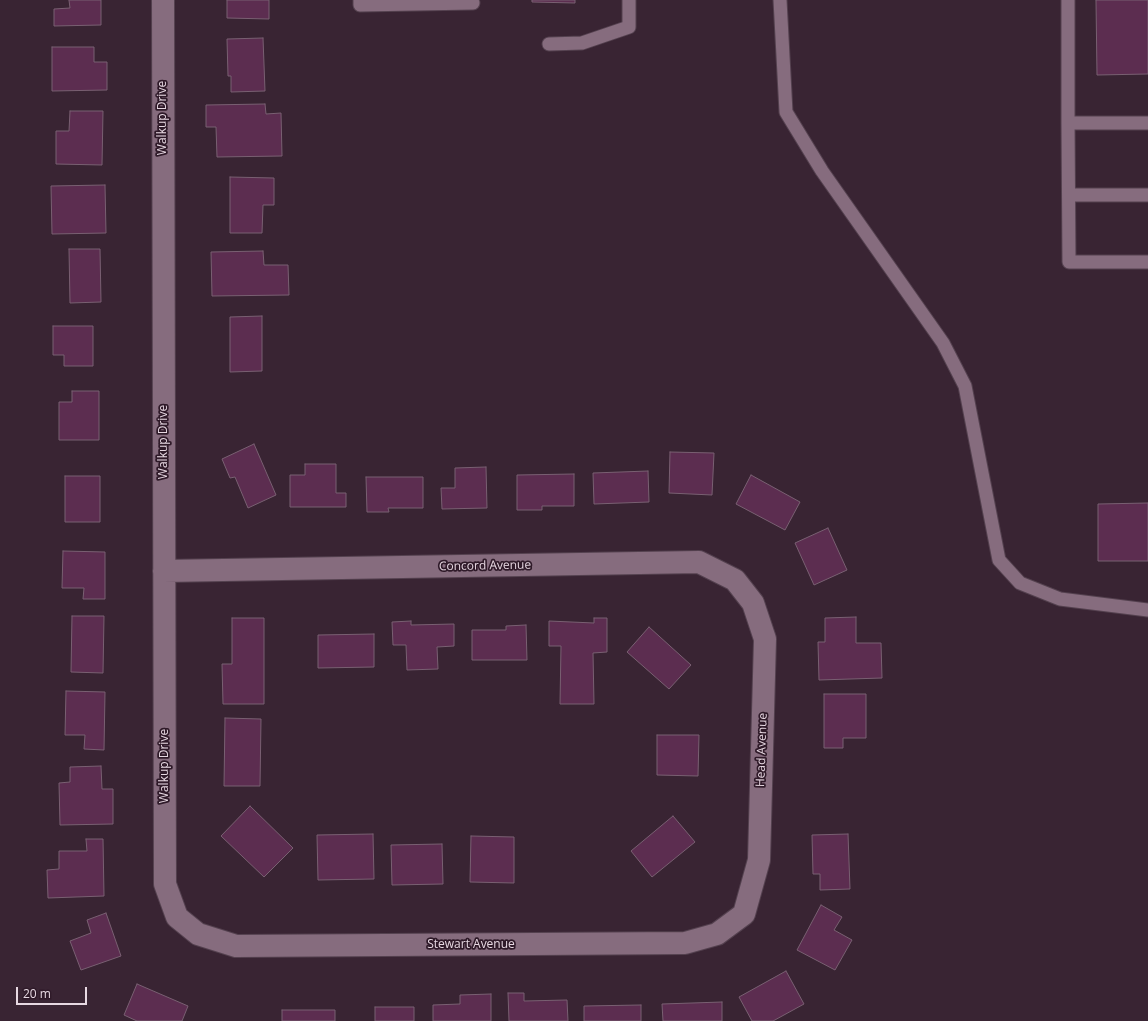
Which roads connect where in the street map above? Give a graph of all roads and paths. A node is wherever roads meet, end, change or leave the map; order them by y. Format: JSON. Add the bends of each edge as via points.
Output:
{"nodes":[{"id":1,"x":163,"y":0,"type":"edge"},
{"id":2,"x":360,"y":0,"type":"edge"},
{"id":3,"x":629,"y":0,"type":"edge"},
{"id":4,"x":780,"y":0,"type":"edge"},
{"id":5,"x":1068,"y":0,"type":"edge"},
{"id":6,"x":473,"y":3,"type":"dead end"},
{"id":7,"x":549,"y":44,"type":"dead end"},
{"id":8,"x":1068,"y":123,"type":"junction"},
{"id":9,"x":1148,"y":123,"type":"edge"},
{"id":10,"x":1069,"y":194,"type":"junction"},
{"id":11,"x":1148,"y":194,"type":"edge"},
{"id":12,"x":1148,"y":262,"type":"edge"},
{"id":13,"x":164,"y":571,"type":"junction"},
{"id":14,"x":1148,"y":610,"type":"edge"},
{"id":15,"x":765,"y":639,"type":"joint"},
{"id":16,"x":759,"y":860,"type":"joint"},
{"id":17,"x":165,"y":884,"type":"joint"}],
"edges":[{"from":1,"to":13,"type":"street","name":"Walkup Drive"},
{"from":2,"to":6,"type":"lane","via":[[360,5]]},
{"from":3,"to":7,"type":"lane","via":[[629,27],[582,43]]},
{"from":4,"to":14,"type":"lane","via":[[786,112],[822,171],[943,343],[965,386],[999,560],[1020,583],[1060,599]]},
{"from":5,"to":8,"type":"lane"},
{"from":8,"to":9,"type":"lane"},
{"from":8,"to":10,"type":"lane"},
{"from":10,"to":11,"type":"lane"},
{"from":10,"to":12,"type":"lane","via":[[1070,262]]},
{"from":13,"to":15,"type":"street","name":"Concord Avenue","via":[[699,562],[735,580],[753,603]]},
{"from":13,"to":17,"type":"street","name":"Walkup Drive"},
{"from":15,"to":16,"type":"street","name":"Head Avenue"},
{"from":16,"to":17,"type":"street","name":"Stewart Avenue","via":[[744,914],[717,934],[685,943],[236,946],[198,934],[177,917]]}]}
